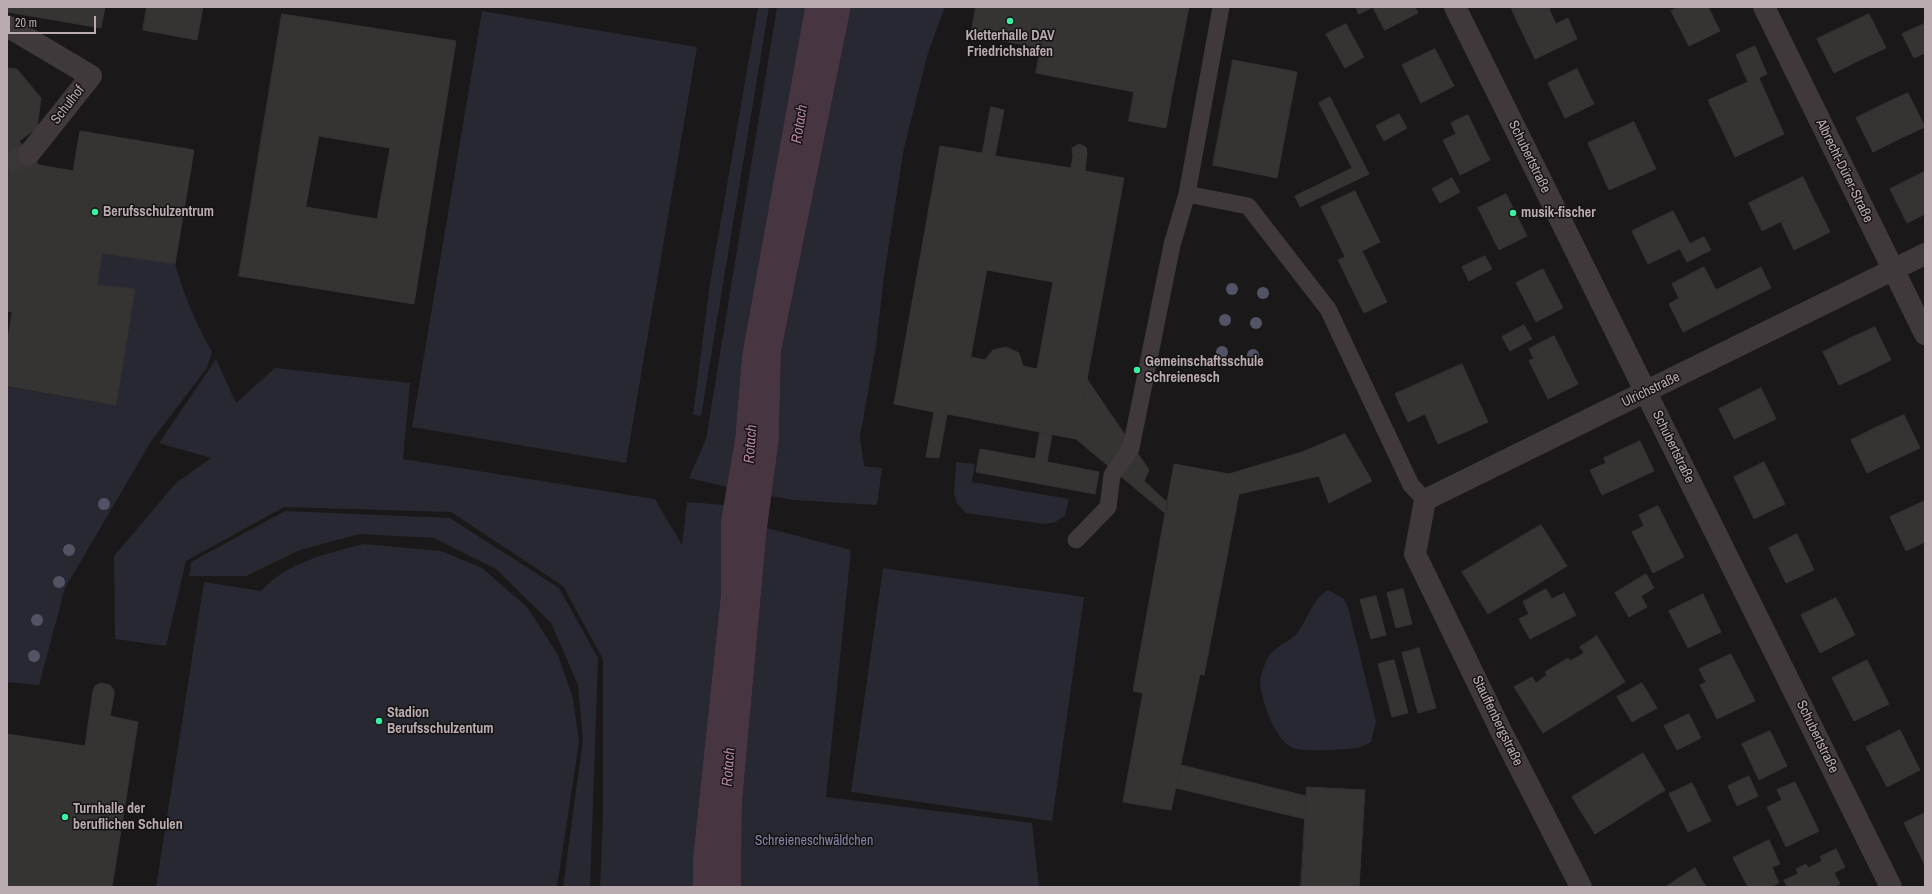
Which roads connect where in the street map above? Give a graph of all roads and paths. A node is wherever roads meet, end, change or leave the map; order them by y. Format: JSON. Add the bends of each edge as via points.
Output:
{"nodes":[{"id":1,"x":1221,"y":7,"type":"edge"},
{"id":2,"x":1455,"y":7,"type":"edge"},
{"id":3,"x":1764,"y":7,"type":"edge"},
{"id":4,"x":7,"y":26,"type":"edge"},
{"id":5,"x":29,"y":154,"type":"tunnel mouth"},
{"id":6,"x":1187,"y":194,"type":"junction"},
{"id":7,"x":1925,"y":254,"type":"edge"},
{"id":8,"x":1893,"y":270,"type":"junction"},
{"id":9,"x":1925,"y":334,"type":"edge"},
{"id":10,"x":1646,"y":393,"type":"junction"},
{"id":11,"x":1425,"y":500,"type":"junction"},
{"id":12,"x":1076,"y":540,"type":"dead end"},
{"id":13,"x":1581,"y":887,"type":"edge"},
{"id":14,"x":1891,"y":887,"type":"edge"}],
"edges":[{"from":1,"to":6,"type":"lane"},
{"from":2,"to":10,"type":"street","name":"Schubertstraße"},
{"from":3,"to":8,"type":"street","name":"Albrecht-Dürer-Straße"},
{"from":4,"to":5,"type":"street","name":"Schulhof","via":[[91,76]]},
{"from":6,"to":11,"type":"lane","via":[[1248,206],[1328,309],[1410,485]]},
{"from":6,"to":12,"type":"lane","via":[[1172,245],[1131,448],[1112,475],[1108,507]]},
{"from":7,"to":8,"type":"street","name":"Ulrichstraße"},
{"from":8,"to":9,"type":"street","name":"Albrecht-Dürer-Straße"},
{"from":8,"to":10,"type":"street","name":"Ulrichstraße"},
{"from":10,"to":11,"type":"street","name":"Ulrichstraße"},
{"from":10,"to":14,"type":"street","name":"Schubertstraße"},
{"from":11,"to":13,"type":"street","name":"Stauffenbergstraße","via":[[1416,554],[1501,731]]}]}
